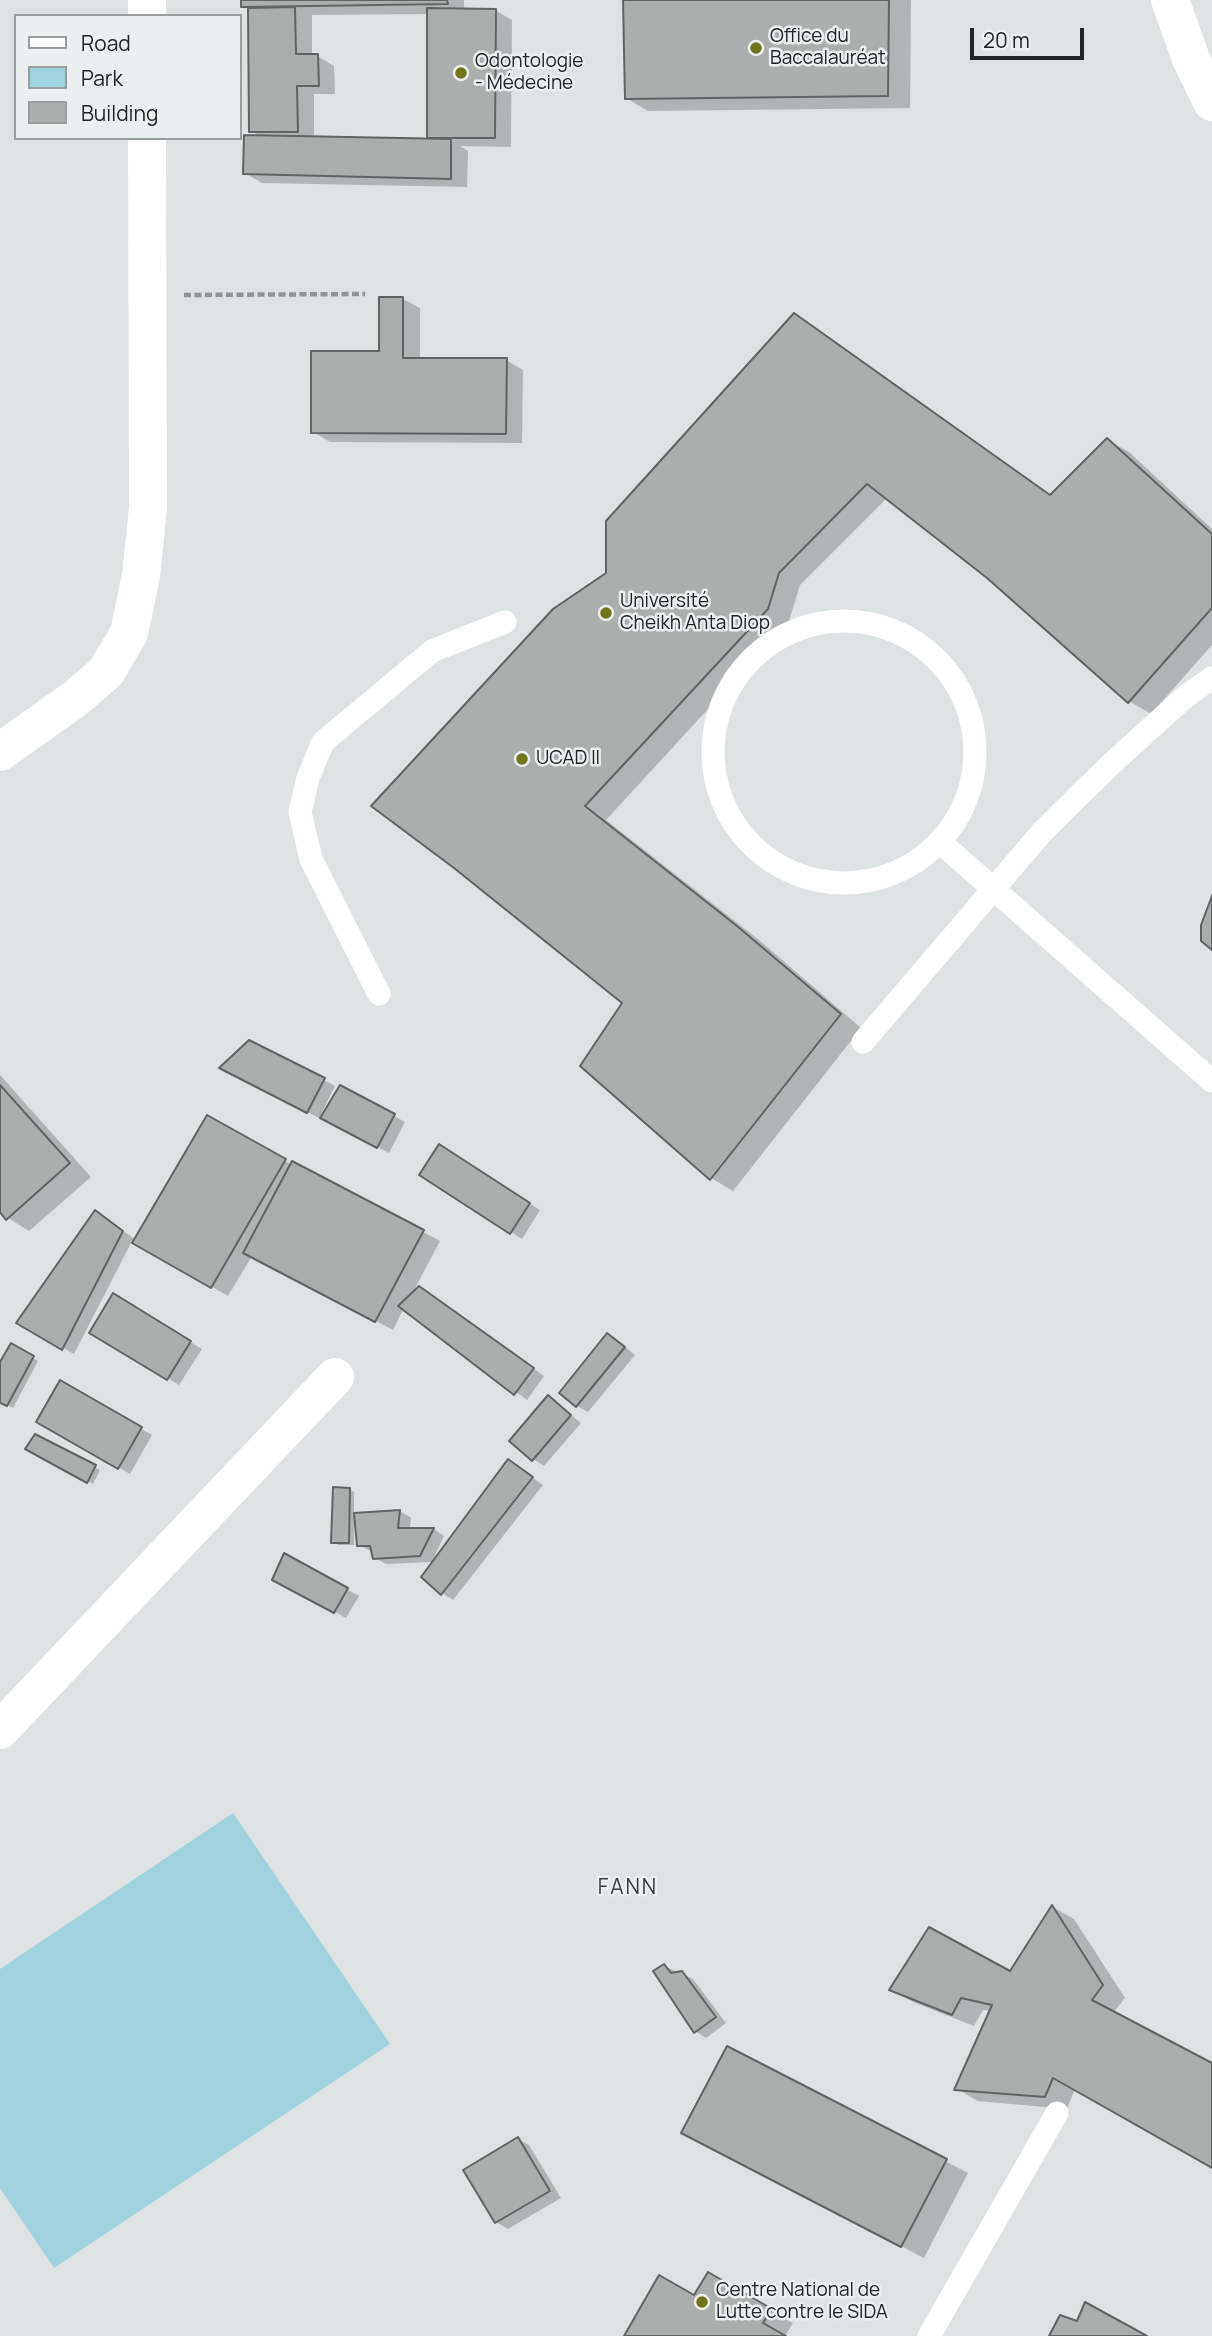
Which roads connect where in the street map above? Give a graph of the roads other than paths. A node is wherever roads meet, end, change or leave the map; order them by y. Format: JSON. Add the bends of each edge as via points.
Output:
{"nodes":[{"id":1,"x":1170,"y":0,"type":"edge"},
{"id":2,"x":1212,"y":102,"type":"edge"},
{"id":3,"x":147,"y":140,"type":"edge"},
{"id":4,"x":505,"y":622,"type":"dead end"},
{"id":5,"x":1212,"y":678,"type":"edge"},
{"id":6,"x":0,"y":752,"type":"edge"},
{"id":7,"x":940,"y":842,"type":"junction"},
{"id":8,"x":993,"y":888,"type":"junction"},
{"id":9,"x":379,"y":995,"type":"dead end"},
{"id":10,"x":863,"y":1042,"type":"dead end"},
{"id":11,"x":1212,"y":1081,"type":"edge"},
{"id":12,"x":335,"y":1377,"type":"dead end"},
{"id":13,"x":0,"y":1730,"type":"edge"},
{"id":14,"x":1057,"y":2113,"type":"dead end"},
{"id":15,"x":929,"y":2336,"type":"edge"}],
"edges":[{"from":1,"to":2,"type":"street"},
{"from":3,"to":6,"type":"street","via":[[148,508],[129,633],[106,672]]},
{"from":4,"to":9,"type":"lane","via":[[432,651],[323,742],[308,778],[300,812],[311,859]]},
{"from":5,"to":8,"type":"lane","via":[[1109,766]]},
{"from":7,"to":7,"type":"lane","via":[[970,792],[975,743],[967,705],[954,679],[934,656],[911,638],[884,626],[825,621],[796,629],[748,661],[723,699],[712,741],[720,799],[752,847],[776,865],[832,883],[862,882],[891,874]]},
{"from":7,"to":8,"type":"lane"},
{"from":8,"to":10,"type":"lane"},
{"from":8,"to":11,"type":"lane"},
{"from":12,"to":13,"type":"street"},
{"from":14,"to":15,"type":"lane"}]}
